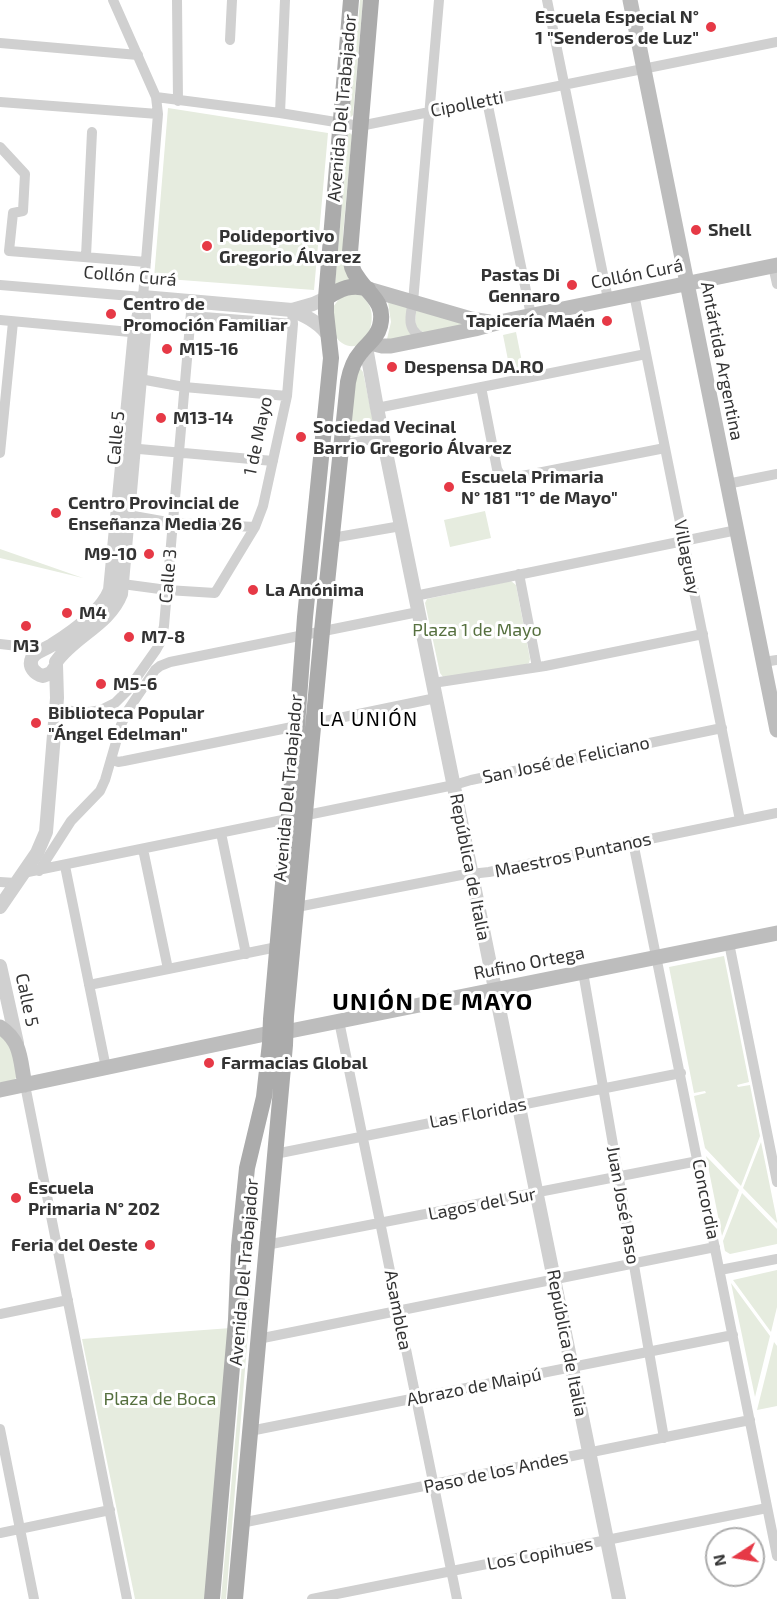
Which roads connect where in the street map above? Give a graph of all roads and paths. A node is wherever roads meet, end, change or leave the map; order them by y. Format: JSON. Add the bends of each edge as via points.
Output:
{"nodes":[{"id":1,"x":113,"y":0,"type":"edge"},
{"id":2,"x":177,"y":0,"type":"edge"},
{"id":3,"x":232,"y":0,"type":"edge"},
{"id":4,"x":285,"y":0,"type":"edge"},
{"id":5,"x":351,"y":0,"type":"edge"},
{"id":6,"x":371,"y":0,"type":"edge"},
{"id":7,"x":439,"y":0,"type":"edge"},
{"id":8,"x":547,"y":0,"type":"edge"},
{"id":9,"x":630,"y":0,"type":"edge"},
{"id":10,"x":230,"y":40,"type":"dead end"},
{"id":11,"x":777,"y":42,"type":"edge"},
{"id":12,"x":0,"y":44,"type":"edge"},
{"id":13,"x":138,"y":55,"type":"junction"},
{"id":14,"x":644,"y":69,"type":"junction"},
{"id":15,"x":564,"y":85,"type":"junction"},
{"id":16,"x":156,"y":97,"type":"junction"},
{"id":17,"x":178,"y":101,"type":"junction"},
{"id":18,"x":487,"y":101,"type":"junction"},
{"id":19,"x":0,"y":102,"type":"edge"},
{"id":20,"x":430,"y":112,"type":"junction"},
{"id":21,"x":280,"y":113,"type":"junction"},
{"id":22,"x":158,"y":114,"type":"junction"},
{"id":23,"x":341,"y":123,"type":"junction"},
{"id":24,"x":360,"y":126,"type":"junction"},
{"id":25,"x":92,"y":132,"type":"dead end"},
{"id":26,"x":0,"y":147,"type":"edge"},
{"id":27,"x":86,"y":256,"type":"junction"},
{"id":28,"x":146,"y":261,"type":"junction"},
{"id":29,"x":775,"y":265,"type":"edge"},
{"id":30,"x":687,"y":283,"type":"junction"},
{"id":31,"x":777,"y":284,"type":"edge"},
{"id":32,"x":0,"y":285,"type":"edge"},
{"id":33,"x":368,"y":289,"type":"junction"},
{"id":34,"x":634,"y":294,"type":"junction"},
{"id":35,"x":143,"y":297,"type":"junction"},
{"id":36,"x":326,"y":298,"type":"junction"},
{"id":37,"x":608,"y":299,"type":"junction"},
{"id":38,"x":192,"y":301,"type":"junction"},
{"id":39,"x":413,"y":302,"type":"junction"},
{"id":40,"x":531,"y":315,"type":"junction"},
{"id":41,"x":191,"y":316,"type":"junction"},
{"id":42,"x":292,"y":317,"type":"junction"},
{"id":43,"x":0,"y":320,"type":"edge"},
{"id":44,"x":504,"y":321,"type":"junction"},
{"id":45,"x":13,"y":322,"type":"junction"},
{"id":46,"x":140,"y":333,"type":"junction"},
{"id":47,"x":330,"y":339,"type":"junction"},
{"id":48,"x":426,"y":339,"type":"junction"},
{"id":49,"x":368,"y":345,"type":"junction"},
{"id":50,"x":646,"y":354,"type":"junction"},
{"id":51,"x":140,"y":379,"type":"junction"},
{"id":52,"x":184,"y":387,"type":"junction"},
{"id":53,"x":481,"y":387,"type":"junction"},
{"id":54,"x":287,"y":396,"type":"junction"},
{"id":55,"x":377,"y":408,"type":"junction"},
{"id":56,"x":383,"y":437,"type":"junction"},
{"id":57,"x":341,"y":445,"type":"junction"},
{"id":58,"x":129,"y":448,"type":"junction"},
{"id":59,"x":665,"y":448,"type":"junction"},
{"id":60,"x":179,"y":452,"type":"junction"},
{"id":61,"x":0,"y":453,"type":"edge"},
{"id":62,"x":273,"y":461,"type":"junction"},
{"id":63,"x":777,"y":474,"type":"edge"},
{"id":64,"x":727,"y":484,"type":"junction"},
{"id":65,"x":128,"y":515,"type":"junction"},
{"id":66,"x":173,"y":523,"type":"junction"},
{"id":67,"x":401,"y":526,"type":"junction"},
{"id":68,"x":255,"y":527,"type":"junction"},
{"id":69,"x":736,"y":530,"type":"junction"},
{"id":70,"x":332,"y":538,"type":"junction"},
{"id":71,"x":684,"y":540,"type":"junction"},
{"id":72,"x":519,"y":574,"type":"junction"},
{"id":73,"x":117,"y":583,"type":"junction"},
{"id":74,"x":167,"y":590,"type":"junction"},
{"id":75,"x":415,"y":596,"type":"junction"},
{"id":76,"x":418,"y":612,"type":"junction"},
{"id":77,"x":322,"y":631,"type":"junction"},
{"id":78,"x":304,"y":634,"type":"junction"},
{"id":79,"x":703,"y":634,"type":"junction"},
{"id":80,"x":0,"y":644,"type":"edge"},
{"id":81,"x":40,"y":652,"type":"junction"},
{"id":82,"x":770,"y":661,"type":"edge"},
{"id":83,"x":56,"y":664,"type":"junction"},
{"id":84,"x":537,"y":667,"type":"junction"},
{"id":85,"x":433,"y":683,"type":"junction"},
{"id":86,"x":436,"y":698,"type":"junction"},
{"id":87,"x":56,"y":710,"type":"junction"},
{"id":88,"x":315,"y":723,"type":"junction"},
{"id":89,"x":297,"y":726,"type":"junction"},
{"id":90,"x":722,"y":728,"type":"junction"},
{"id":91,"x":777,"y":730,"type":"edge"},
{"id":92,"x":111,"y":759,"type":"junction"},
{"id":93,"x":454,"y":785,"type":"junction"},
{"id":94,"x":777,"y":813,"type":"edge"},
{"id":95,"x":306,"y":815,"type":"junction"},
{"id":96,"x":289,"y":819,"type":"junction"},
{"id":97,"x":740,"y":820,"type":"junction"},
{"id":98,"x":221,"y":833,"type":"junction"},
{"id":99,"x":633,"y":842,"type":"junction"},
{"id":100,"x":143,"y":849,"type":"junction"},
{"id":101,"x":65,"y":866,"type":"junction"},
{"id":102,"x":39,"y":871,"type":"junction"},
{"id":103,"x":472,"y":874,"type":"junction"},
{"id":104,"x":19,"y":878,"type":"junction"},
{"id":105,"x":0,"y":882,"type":"edge"},
{"id":106,"x":0,"y":907,"type":"edge"},
{"id":107,"x":297,"y":907,"type":"junction"},
{"id":108,"x":777,"y":933,"type":"edge"},
{"id":109,"x":729,"y":943,"type":"junction"},
{"id":110,"x":277,"y":947,"type":"junction"},
{"id":111,"x":246,"y":954,"type":"junction"},
{"id":112,"x":657,"y":957,"type":"junction"},
{"id":113,"x":0,"y":966,"type":"edge"},
{"id":114,"x":168,"y":969,"type":"junction"},
{"id":115,"x":583,"y":972,"type":"junction"},
{"id":116,"x":89,"y":985,"type":"junction"},
{"id":117,"x":495,"y":989,"type":"junction"},
{"id":118,"x":339,"y":1021,"type":"junction"},
{"id":119,"x":0,"y":1027,"type":"edge"},
{"id":120,"x":278,"y":1032,"type":"junction"},
{"id":121,"x":17,"y":1043,"type":"junction"},
{"id":122,"x":106,"y":1068,"type":"junction"},
{"id":123,"x":681,"y":1073,"type":"junction"},
{"id":124,"x":25,"y":1085,"type":"junction"},
{"id":125,"x":2,"y":1088,"type":"edge"},
{"id":126,"x":603,"y":1088,"type":"junction"},
{"id":127,"x":519,"y":1105,"type":"junction"},
{"id":128,"x":362,"y":1137,"type":"junction"},
{"id":129,"x":275,"y":1154,"type":"junction"},
{"id":130,"x":698,"y":1161,"type":"junction"},
{"id":131,"x":619,"y":1177,"type":"junction"},
{"id":132,"x":777,"y":1182,"type":"edge"},
{"id":133,"x":537,"y":1193,"type":"junction"},
{"id":134,"x":380,"y":1224,"type":"junction"},
{"id":135,"x":266,"y":1245,"type":"junction"},
{"id":136,"x":715,"y":1247,"type":"junction"},
{"id":137,"x":777,"y":1259,"type":"edge"},
{"id":138,"x":634,"y":1264,"type":"junction"},
{"id":139,"x":720,"y":1270,"type":"junction"},
{"id":140,"x":554,"y":1280,"type":"junction"},
{"id":141,"x":68,"y":1300,"type":"junction"},
{"id":142,"x":398,"y":1311,"type":"junction"},
{"id":143,"x":0,"y":1314,"type":"edge"},
{"id":144,"x":733,"y":1335,"type":"junction"},
{"id":145,"x":258,"y":1339,"type":"junction"},
{"id":146,"x":649,"y":1352,"type":"junction"},
{"id":147,"x":572,"y":1367,"type":"junction"},
{"id":148,"x":416,"y":1398,"type":"junction"},
{"id":149,"x":750,"y":1420,"type":"junction"},
{"id":150,"x":0,"y":1429,"type":"edge"},
{"id":151,"x":250,"y":1431,"type":"junction"},
{"id":152,"x":664,"y":1438,"type":"junction"},
{"id":153,"x":589,"y":1453,"type":"junction"},
{"id":154,"x":433,"y":1485,"type":"junction"},
{"id":155,"x":767,"y":1508,"type":"junction"},
{"id":156,"x":110,"y":1510,"type":"junction"},
{"id":157,"x":241,"y":1523,"type":"junction"},
{"id":158,"x":20,"y":1528,"type":"junction"},
{"id":159,"x":0,"y":1533,"type":"edge"},
{"id":160,"x":607,"y":1540,"type":"junction"},
{"id":161,"x":777,"y":1556,"type":"edge"},
{"id":162,"x":451,"y":1572,"type":"junction"},
{"id":163,"x":34,"y":1599,"type":"edge"},
{"id":164,"x":128,"y":1599,"type":"edge"},
{"id":165,"x":212,"y":1599,"type":"edge"},
{"id":166,"x":235,"y":1599,"type":"edge"},
{"id":167,"x":312,"y":1599,"type":"edge"},
{"id":168,"x":457,"y":1599,"type":"edge"},
{"id":169,"x":619,"y":1599,"type":"edge"}],
"edges":[{"from":1,"to":13,"type":"street"},
{"from":2,"to":17,"type":"street"},
{"from":3,"to":10,"type":"street"},
{"from":4,"to":21,"type":"street"},
{"from":5,"to":23,"type":"main road","name":"Avenida Del Trabajador"},
{"from":6,"to":24,"type":"main road","name":"Avenida Del Trabajador"},
{"from":7,"to":20,"type":"street"},
{"from":8,"to":15,"type":"street"},
{"from":9,"to":14,"type":"main road","name":"Antártida Argentina"},
{"from":11,"to":14,"type":"street","name":"Cipolletti"},
{"from":12,"to":13,"type":"street"},
{"from":13,"to":16,"type":"street","name":"Calle 5"},
{"from":14,"to":15,"type":"street","name":"Cipolletti"},
{"from":14,"to":30,"type":"main road","name":"Antártida Argentina"},
{"from":15,"to":18,"type":"street","name":"Cipolletti"},
{"from":15,"to":37,"type":"street"},
{"from":16,"to":17,"type":"street","name":"Cipolletti"},
{"from":16,"to":22,"type":"street","name":"Calle 5"},
{"from":17,"to":21,"type":"street","name":"Cipolletti"},
{"from":18,"to":20,"type":"street","name":"Cipolletti"},
{"from":18,"to":40,"type":"street"},
{"from":19,"to":22,"type":"street"},
{"from":20,"to":24,"type":"street","name":"Cipolletti"},
{"from":20,"to":39,"type":"street"},
{"from":21,"to":23,"type":"street","name":"Cipolletti"},
{"from":22,"to":28,"type":"street","name":"Calle 5"},
{"from":23,"to":24,"type":"street","name":"Cipolletti"},
{"from":23,"to":36,"type":"main road","name":"Avenida Del Trabajador"},
{"from":24,"to":33,"type":"main road","name":"Avenida Del Trabajador","via":[[350,252],[356,276]]},
{"from":25,"to":27,"type":"street"},
{"from":26,"to":27,"type":"street","via":[[25,174],[23,211],[13,213],[9,251]]},
{"from":27,"to":28,"type":"street"},
{"from":28,"to":35,"type":"street","name":"Calle 5"},
{"from":29,"to":30,"type":"main road","name":"Collón Curá"},
{"from":29,"to":31,"type":"street"},
{"from":30,"to":34,"type":"main road","name":"Collón Curá"},
{"from":30,"to":64,"type":"main road","name":"Antártida Argentina"},
{"from":32,"to":35,"type":"street","name":"Collón Curá"},
{"from":33,"to":36,"type":"main road","name":"Collón Curá","via":[[349,287]]},
{"from":33,"to":39,"type":"main road","name":"Collón Curá"},
{"from":33,"to":49,"type":"main road","name":"Avenida Del Trabajador","via":[[377,300],[381,318],[379,330]]},
{"from":34,"to":37,"type":"main road","name":"Collón Curá"},
{"from":34,"to":50,"type":"street","name":"Villaguay"},
{"from":35,"to":38,"type":"street","name":"Collón Curá"},
{"from":35,"to":46,"type":"street","name":"Calle 5"},
{"from":36,"to":42,"type":"street","name":"Collón Curá"},
{"from":36,"to":47,"type":"main road","name":"Avenida Del Trabajador"},
{"from":37,"to":40,"type":"main road","name":"Collón Curá"},
{"from":38,"to":41,"type":"street","name":"Calle 3"},
{"from":38,"to":42,"type":"street","name":"Collón Curá"},
{"from":39,"to":44,"type":"main road","name":"Collón Curá","via":[[477,321]]},
{"from":39,"to":48,"type":"street","via":[[412,327]]},
{"from":40,"to":44,"type":"main road","name":"Collón Curá"},
{"from":41,"to":42,"type":"street","name":"Collón Curá"},
{"from":41,"to":52,"type":"street","name":"Calle 3"},
{"from":42,"to":47,"type":"street","name":"Collón Curá","via":[[317,323]]},
{"from":42,"to":54,"type":"street","name":"1 de Mayo"},
{"from":43,"to":45,"type":"street"},
{"from":44,"to":48,"type":"main road","name":"Collón Curá"},
{"from":45,"to":46,"type":"street"},
{"from":45,"to":61,"type":"street"},
{"from":46,"to":51,"type":"street","name":"Calle 5"},
{"from":46,"to":58,"type":"street","name":"Calle 5"},
{"from":47,"to":49,"type":"main road","name":"Collón Curá","via":[[346,351]]},
{"from":47,"to":78,"type":"main road","name":"Avenida Del Trabajador"},
{"from":48,"to":49,"type":"main road","name":"Collón Curá","via":[[387,347]]},
{"from":49,"to":55,"type":"street","name":"República de Italia"},
{"from":49,"to":57,"type":"main road","name":"Avenida Del Trabajador","via":[[350,374]]},
{"from":50,"to":53,"type":"street"},
{"from":50,"to":59,"type":"street","name":"Villaguay"},
{"from":51,"to":52,"type":"street"},
{"from":51,"to":58,"type":"street","name":"Calle 5"},
{"from":52,"to":54,"type":"street"},
{"from":52,"to":60,"type":"street","name":"Calle 3"},
{"from":53,"to":55,"type":"street"},
{"from":53,"to":59,"type":"street","via":[[497,469],[503,477]]},
{"from":54,"to":62,"type":"street","name":"1 de Mayo"},
{"from":55,"to":56,"type":"street","name":"República de Italia"},
{"from":56,"to":57,"type":"street"},
{"from":56,"to":67,"type":"street","name":"República de Italia"},
{"from":57,"to":70,"type":"main road","name":"Avenida Del Trabajador"},
{"from":58,"to":60,"type":"street"},
{"from":58,"to":65,"type":"street","name":"Calle 5"},
{"from":58,"to":73,"type":"street","name":"Calle 5"},
{"from":59,"to":71,"type":"street","name":"Villaguay"},
{"from":60,"to":62,"type":"street"},
{"from":60,"to":66,"type":"street","name":"Calle 3"},
{"from":62,"to":68,"type":"street","name":"1 de Mayo"},
{"from":63,"to":64,"type":"street"},
{"from":64,"to":69,"type":"main road","name":"Antártida Argentina"},
{"from":65,"to":66,"type":"street"},
{"from":65,"to":73,"type":"street","name":"Calle 5"},
{"from":66,"to":68,"type":"street"},
{"from":66,"to":74,"type":"street","name":"Calle 3"},
{"from":67,"to":70,"type":"street"},
{"from":67,"to":75,"type":"street","name":"República de Italia"},
{"from":68,"to":74,"type":"street","name":"1 de Mayo","via":[[215,593]]},
{"from":69,"to":71,"type":"street"},
{"from":69,"to":82,"type":"main road","name":"Antártida Argentina"},
{"from":70,"to":77,"type":"main road","name":"Avenida Del Trabajador"},
{"from":71,"to":72,"type":"street"},
{"from":71,"to":79,"type":"street","name":"Villaguay"},
{"from":72,"to":75,"type":"street"},
{"from":72,"to":84,"type":"street"},
{"from":73,"to":74,"type":"street"},
{"from":73,"to":81,"type":"street","name":"Calle 5","via":[[98,610]]},
{"from":73,"to":83,"type":"street","name":"Calle 5","via":[[118,602],[109,615],[65,651]]},
{"from":74,"to":87,"type":"street","name":"Calle 3","via":[[160,643],[121,697],[95,712]]},
{"from":75,"to":76,"type":"street","name":"República de Italia"},
{"from":76,"to":77,"type":"street"},
{"from":76,"to":85,"type":"street","name":"República de Italia"},
{"from":77,"to":78,"type":"street"},
{"from":77,"to":88,"type":"main road","name":"Avenida Del Trabajador"},
{"from":78,"to":89,"type":"main road","name":"Avenida Del Trabajador"},
{"from":78,"to":92,"type":"street","via":[[160,666],[124,717]]},
{"from":79,"to":84,"type":"street"},
{"from":79,"to":90,"type":"street","name":"Villaguay"},
{"from":80,"to":81,"type":"street"},
{"from":81,"to":83,"type":"street","via":[[49,652]]},
{"from":81,"to":83,"type":"street","via":[[31,662],[35,673],[47,675]]},
{"from":82,"to":91,"type":"main road","name":"Antártida Argentina"},
{"from":83,"to":87,"type":"street"},
{"from":84,"to":85,"type":"street"},
{"from":85,"to":86,"type":"street","name":"República de Italia"},
{"from":86,"to":88,"type":"street"},
{"from":86,"to":93,"type":"street","name":"República de Italia"},
{"from":87,"to":104,"type":"street","via":[[46,832]]},
{"from":88,"to":95,"type":"main road","name":"Avenida Del Trabajador"},
{"from":89,"to":92,"type":"street","via":[[124,761]]},
{"from":89,"to":96,"type":"main road","name":"Avenida Del Trabajador"},
{"from":90,"to":93,"type":"street","name":"San José de Feliciano"},
{"from":90,"to":97,"type":"street","name":"Villaguay"},
{"from":92,"to":102,"type":"street","via":[[100,791],[71,821]]},
{"from":93,"to":95,"type":"street","name":"San José de Feliciano"},
{"from":93,"to":103,"type":"street","name":"República de Italia"},
{"from":94,"to":97,"type":"street","name":"Maestros Puntanos"},
{"from":95,"to":96,"type":"street","name":"San José de Feliciano"},
{"from":95,"to":107,"type":"main road","name":"Avenida Del Trabajador"},
{"from":96,"to":98,"type":"street","name":"San José de Feliciano"},
{"from":96,"to":110,"type":"main road","name":"Avenida Del Trabajador"},
{"from":97,"to":99,"type":"street","name":"Maestros Puntanos"},
{"from":98,"to":100,"type":"street","name":"San José de Feliciano"},
{"from":98,"to":111,"type":"street"},
{"from":99,"to":103,"type":"street","name":"Maestros Puntanos"},
{"from":99,"to":112,"type":"street","name":"Concordia"},
{"from":100,"to":101,"type":"street","name":"San José de Feliciano"},
{"from":100,"to":114,"type":"street"},
{"from":101,"to":102,"type":"street","name":"San José de Feliciano"},
{"from":101,"to":116,"type":"street"},
{"from":102,"to":104,"type":"street","name":"San José de Feliciano"},
{"from":103,"to":107,"type":"street","name":"Maestros Puntanos"},
{"from":103,"to":117,"type":"street","name":"República de Italia"},
{"from":104,"to":105,"type":"street","name":"San José de Feliciano"},
{"from":104,"to":106,"type":"street"},
{"from":107,"to":120,"type":"main road","name":"Avenida Del Trabajador"},
{"from":108,"to":109,"type":"main road","name":"Rufino Ortega"},
{"from":109,"to":112,"type":"main road","name":"Rufino Ortega"},
{"from":109,"to":132,"type":"street"},
{"from":110,"to":111,"type":"street"},
{"from":110,"to":120,"type":"main road","name":"Avenida Del Trabajador"},
{"from":111,"to":114,"type":"street"},
{"from":112,"to":115,"type":"main road","name":"Rufino Ortega"},
{"from":112,"to":123,"type":"street","name":"Concordia"},
{"from":113,"to":121,"type":"street","name":"Calle 5"},
{"from":114,"to":116,"type":"street"},
{"from":115,"to":117,"type":"main road","name":"Rufino Ortega"},
{"from":115,"to":126,"type":"street","name":"Juan José Paso"},
{"from":116,"to":122,"type":"street"},
{"from":117,"to":118,"type":"main road","name":"Rufino Ortega"},
{"from":117,"to":127,"type":"street","name":"República de Italia"},
{"from":118,"to":120,"type":"main road","name":"Rufino Ortega"},
{"from":118,"to":128,"type":"street","name":"Asamblea"},
{"from":119,"to":121,"type":"main road"},
{"from":120,"to":122,"type":"main road","name":"Rufino Ortega"},
{"from":120,"to":129,"type":"main road","name":"Avenida Del Trabajador"},
{"from":120,"to":165,"type":"main road","name":"Avenida Del Trabajador","via":[[247,1168]]},
{"from":121,"to":124,"type":"main road"},
{"from":122,"to":124,"type":"main road","name":"Rufino Ortega"},
{"from":123,"to":126,"type":"street","name":"Las Floridas"},
{"from":123,"to":130,"type":"street","name":"Concordia"},
{"from":124,"to":125,"type":"main road","name":"Rufino Ortega"},
{"from":124,"to":141,"type":"street"},
{"from":126,"to":127,"type":"street","name":"Las Floridas"},
{"from":126,"to":131,"type":"street","name":"Juan José Paso"},
{"from":127,"to":128,"type":"street","name":"Las Floridas"},
{"from":127,"to":133,"type":"street","name":"República de Italia"},
{"from":128,"to":129,"type":"street","name":"Las Floridas"},
{"from":128,"to":134,"type":"street","name":"Asamblea"},
{"from":129,"to":135,"type":"main road","name":"Avenida Del Trabajador"},
{"from":130,"to":131,"type":"street","name":"Lagos del Sur"},
{"from":130,"to":136,"type":"street","name":"Concordia"},
{"from":131,"to":133,"type":"street","name":"Lagos del Sur"},
{"from":131,"to":138,"type":"street","name":"Juan José Paso"},
{"from":133,"to":134,"type":"street","name":"Lagos del Sur"},
{"from":133,"to":140,"type":"street","name":"República de Italia"},
{"from":134,"to":135,"type":"street","name":"Lagos del Sur"},
{"from":134,"to":142,"type":"street","name":"Asamblea"},
{"from":135,"to":145,"type":"main road","name":"Avenida Del Trabajador"},
{"from":136,"to":138,"type":"street"},
{"from":136,"to":139,"type":"street","name":"Concordia"},
{"from":137,"to":139,"type":"street"},
{"from":138,"to":140,"type":"street"},
{"from":138,"to":146,"type":"street","name":"Juan José Paso"},
{"from":139,"to":144,"type":"street","name":"Concordia"},
{"from":140,"to":142,"type":"street"},
{"from":140,"to":147,"type":"street","name":"República de Italia"},
{"from":141,"to":143,"type":"street"},
{"from":141,"to":156,"type":"street"},
{"from":142,"to":145,"type":"street"},
{"from":142,"to":148,"type":"street","name":"Asamblea"},
{"from":144,"to":146,"type":"street","name":"Abrazo de Maipú"},
{"from":144,"to":149,"type":"street","name":"Concordia"},
{"from":145,"to":151,"type":"main road","name":"Avenida Del Trabajador"},
{"from":146,"to":147,"type":"street","name":"Abrazo de Maipú"},
{"from":146,"to":152,"type":"street","name":"Juan José Paso"},
{"from":147,"to":148,"type":"street","name":"Abrazo de Maipú"},
{"from":147,"to":153,"type":"street","name":"República de Italia"},
{"from":148,"to":151,"type":"street","name":"Abrazo de Maipú"},
{"from":148,"to":154,"type":"street","name":"Asamblea"},
{"from":149,"to":152,"type":"street","name":"Paso de los Andes"},
{"from":149,"to":155,"type":"street","name":"Concordia"},
{"from":150,"to":158,"type":"street"},
{"from":151,"to":157,"type":"main road","name":"Avenida Del Trabajador"},
{"from":152,"to":153,"type":"street","name":"Paso de los Andes"},
{"from":153,"to":154,"type":"street","name":"Paso de los Andes"},
{"from":153,"to":160,"type":"street","name":"República de Italia"},
{"from":154,"to":157,"type":"street","name":"Paso de los Andes"},
{"from":154,"to":162,"type":"street","name":"Asamblea"},
{"from":155,"to":160,"type":"street","name":"Los Copihues"},
{"from":155,"to":161,"type":"street","name":"Concordia"},
{"from":156,"to":158,"type":"street"},
{"from":156,"to":164,"type":"street"},
{"from":157,"to":166,"type":"main road","name":"Avenida Del Trabajador"},
{"from":158,"to":159,"type":"street"},
{"from":158,"to":163,"type":"street"},
{"from":160,"to":162,"type":"street","name":"Los Copihues"},
{"from":160,"to":169,"type":"street","name":"República de Italia"},
{"from":162,"to":167,"type":"street","name":"Los Copihues"},
{"from":162,"to":168,"type":"street","name":"Asamblea"}]}
